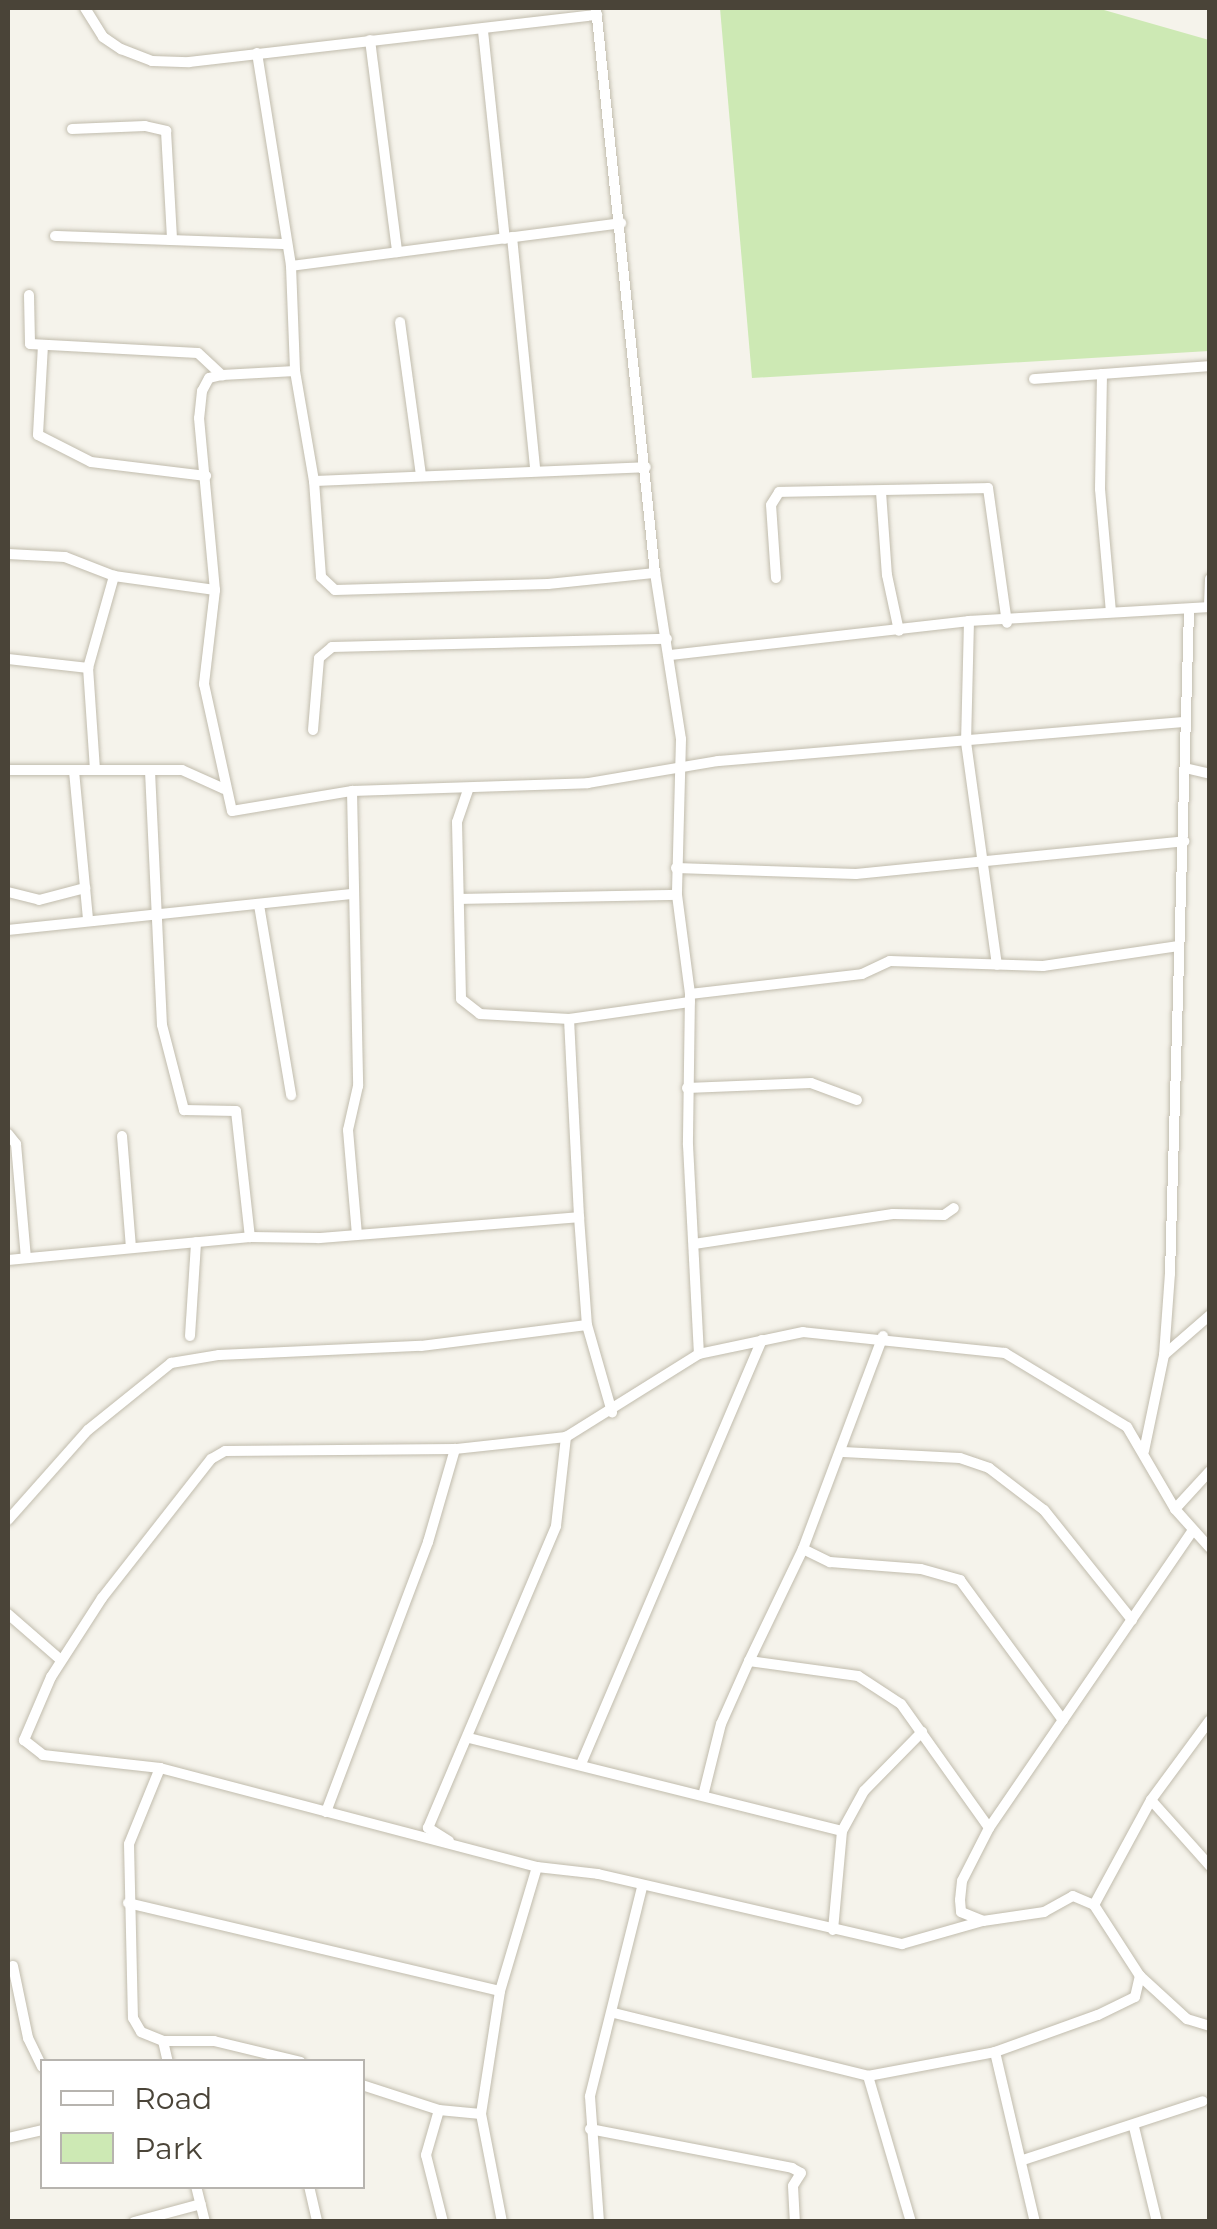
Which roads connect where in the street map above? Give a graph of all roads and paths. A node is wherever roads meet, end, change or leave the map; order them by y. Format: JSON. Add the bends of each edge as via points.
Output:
{"nodes":[{"id":1,"x":85,"y":8,"type":"edge"},
{"id":2,"x":597,"y":11,"type":"edge"},
{"id":3,"x":483,"y":31,"type":"junction"},
{"id":4,"x":370,"y":40,"type":"junction"},
{"id":5,"x":257,"y":53,"type":"junction"},
{"id":6,"x":72,"y":129,"type":"dead end"},
{"id":7,"x":621,"y":223,"type":"junction"},
{"id":8,"x":56,"y":236,"type":"dead end"},
{"id":9,"x":509,"y":238,"type":"junction"},
{"id":10,"x":172,"y":239,"type":"junction"},
{"id":11,"x":285,"y":244,"type":"junction"},
{"id":12,"x":397,"y":252,"type":"junction"},
{"id":13,"x":291,"y":266,"type":"junction"},
{"id":14,"x":29,"y":296,"type":"dead end"},
{"id":15,"x":400,"y":322,"type":"dead end"},
{"id":16,"x":43,"y":345,"type":"junction"},
{"id":17,"x":1210,"y":366,"type":"edge"},
{"id":18,"x":295,"y":372,"type":"junction"},
{"id":19,"x":1102,"y":374,"type":"junction"},
{"id":20,"x":222,"y":375,"type":"junction"},
{"id":21,"x":1034,"y":379,"type":"dead end"},
{"id":22,"x":646,"y":467,"type":"junction"},
{"id":23,"x":536,"y":469,"type":"junction"},
{"id":24,"x":206,"y":476,"type":"junction"},
{"id":25,"x":421,"y":476,"type":"junction"},
{"id":26,"x":314,"y":481,"type":"junction"},
{"id":27,"x":881,"y":492,"type":"junction"},
{"id":28,"x":8,"y":554,"type":"edge"},
{"id":29,"x":655,"y":573,"type":"junction"},
{"id":30,"x":114,"y":576,"type":"junction"},
{"id":31,"x":776,"y":578,"type":"dead end"},
{"id":32,"x":1210,"y":579,"type":"edge"},
{"id":33,"x":215,"y":590,"type":"junction"},
{"id":34,"x":1209,"y":608,"type":"edge"},
{"id":35,"x":1189,"y":609,"type":"junction"},
{"id":36,"x":1111,"y":612,"type":"junction"},
{"id":37,"x":969,"y":621,"type":"junction"},
{"id":38,"x":1007,"y":623,"type":"junction"},
{"id":39,"x":899,"y":632,"type":"junction"},
{"id":40,"x":668,"y":640,"type":"junction"},
{"id":41,"x":671,"y":654,"type":"junction"},
{"id":42,"x":8,"y":660,"type":"edge"},
{"id":43,"x":88,"y":668,"type":"junction"},
{"id":44,"x":1184,"y":722,"type":"junction"},
{"id":45,"x":313,"y":730,"type":"dead end"},
{"id":46,"x":966,"y":742,"type":"junction"},
{"id":47,"x":682,"y":765,"type":"junction"},
{"id":48,"x":1185,"y":768,"type":"junction"},
{"id":49,"x":8,"y":770,"type":"edge"},
{"id":50,"x":94,"y":770,"type":"junction"},
{"id":51,"x":74,"y":771,"type":"junction"},
{"id":52,"x":150,"y":771,"type":"junction"},
{"id":53,"x":1210,"y":774,"type":"edge"},
{"id":54,"x":224,"y":789,"type":"junction"},
{"id":55,"x":468,"y":790,"type":"junction"},
{"id":56,"x":352,"y":791,"type":"junction"},
{"id":57,"x":1184,"y":841,"type":"junction"},
{"id":58,"x":980,"y":859,"type":"junction"},
{"id":59,"x":676,"y":868,"type":"junction"},
{"id":60,"x":85,"y":888,"type":"junction"},
{"id":61,"x":8,"y":892,"type":"edge"},
{"id":62,"x":351,"y":894,"type":"junction"},
{"id":63,"x":677,"y":896,"type":"junction"},
{"id":64,"x":462,"y":899,"type":"junction"},
{"id":65,"x":258,"y":904,"type":"junction"},
{"id":66,"x":158,"y":916,"type":"junction"},
{"id":67,"x":88,"y":920,"type":"junction"},
{"id":68,"x":8,"y":930,"type":"edge"},
{"id":69,"x":1179,"y":946,"type":"junction"},
{"id":70,"x":997,"y":965,"type":"junction"},
{"id":71,"x":690,"y":998,"type":"junction"},
{"id":72,"x":569,"y":1019,"type":"junction"},
{"id":73,"x":687,"y":1088,"type":"junction"},
{"id":74,"x":291,"y":1094,"type":"dead end"},
{"id":75,"x":856,"y":1100,"type":"dead end"},
{"id":76,"x":8,"y":1134,"type":"edge"},
{"id":77,"x":122,"y":1136,"type":"dead end"},
{"id":78,"x":954,"y":1208,"type":"dead end"},
{"id":79,"x":579,"y":1217,"type":"junction"},
{"id":80,"x":357,"y":1234,"type":"junction"},
{"id":81,"x":250,"y":1236,"type":"junction"},
{"id":82,"x":196,"y":1242,"type":"junction"},
{"id":83,"x":694,"y":1244,"type":"junction"},
{"id":84,"x":132,"y":1248,"type":"junction"},
{"id":85,"x":26,"y":1258,"type":"junction"},
{"id":86,"x":8,"y":1260,"type":"edge"},
{"id":87,"x":1210,"y":1315,"type":"edge"},
{"id":88,"x":587,"y":1324,"type":"junction"},
{"id":89,"x":190,"y":1336,"type":"dead end"},
{"id":90,"x":883,"y":1336,"type":"junction"},
{"id":91,"x":762,"y":1340,"type":"junction"},
{"id":92,"x":698,"y":1354,"type":"junction"},
{"id":93,"x":1164,"y":1355,"type":"junction"},
{"id":94,"x":612,"y":1412,"type":"junction"},
{"id":95,"x":566,"y":1437,"type":"junction"},
{"id":96,"x":455,"y":1450,"type":"junction"},
{"id":97,"x":1144,"y":1451,"type":"junction"},
{"id":98,"x":843,"y":1452,"type":"junction"},
{"id":99,"x":1210,"y":1471,"type":"edge"},
{"id":100,"x":1176,"y":1509,"type":"junction"},
{"id":101,"x":8,"y":1520,"type":"edge"},
{"id":102,"x":1193,"y":1530,"type":"junction"},
{"id":103,"x":1210,"y":1548,"type":"edge"},
{"id":104,"x":803,"y":1549,"type":"junction"},
{"id":105,"x":8,"y":1614,"type":"edge"},
{"id":106,"x":1132,"y":1620,"type":"junction"},
{"id":107,"x":60,"y":1660,"type":"junction"},
{"id":108,"x":748,"y":1661,"type":"junction"},
{"id":109,"x":1063,"y":1720,"type":"junction"},
{"id":110,"x":1210,"y":1720,"type":"edge"},
{"id":111,"x":922,"y":1732,"type":"junction"},
{"id":112,"x":1206,"y":1736,"type":"edge"},
{"id":113,"x":470,"y":1738,"type":"junction"},
{"id":114,"x":581,"y":1764,"type":"junction"},
{"id":115,"x":160,"y":1768,"type":"junction"},
{"id":116,"x":704,"y":1792,"type":"junction"},
{"id":117,"x":1151,"y":1800,"type":"junction"},
{"id":118,"x":326,"y":1812,"type":"junction"},
{"id":119,"x":989,"y":1828,"type":"junction"},
{"id":120,"x":842,"y":1831,"type":"junction"},
{"id":121,"x":450,"y":1842,"type":"junction"},
{"id":122,"x":1210,"y":1866,"type":"edge"},
{"id":123,"x":537,"y":1867,"type":"junction"},
{"id":124,"x":642,"y":1888,"type":"junction"},
{"id":125,"x":128,"y":1903,"type":"junction"},
{"id":126,"x":1094,"y":1905,"type":"junction"},
{"id":127,"x":983,"y":1921,"type":"junction"},
{"id":128,"x":834,"y":1930,"type":"junction"},
{"id":129,"x":13,"y":1966,"type":"dead end"},
{"id":130,"x":1140,"y":1976,"type":"junction"},
{"id":131,"x":500,"y":1991,"type":"junction"},
{"id":132,"x":614,"y":2014,"type":"junction"},
{"id":133,"x":1210,"y":2026,"type":"edge"},
{"id":134,"x":163,"y":2041,"type":"junction"},
{"id":135,"x":995,"y":2052,"type":"junction"},
{"id":136,"x":279,"y":2057,"type":"edge"},
{"id":137,"x":167,"y":2059,"type":"edge"},
{"id":138,"x":40,"y":2063,"type":"edge"},
{"id":139,"x":868,"y":2076,"type":"junction"},
{"id":140,"x":365,"y":2087,"type":"edge"},
{"id":141,"x":1203,"y":2101,"type":"dead end"},
{"id":142,"x":439,"y":2110,"type":"junction"},
{"id":143,"x":481,"y":2114,"type":"junction"},
{"id":144,"x":1134,"y":2126,"type":"junction"},
{"id":145,"x":40,"y":2130,"type":"edge"},
{"id":146,"x":590,"y":2130,"type":"junction"},
{"id":147,"x":8,"y":2138,"type":"edge"},
{"id":148,"x":1023,"y":2160,"type":"junction"},
{"id":149,"x":197,"y":2189,"type":"edge"},
{"id":150,"x":309,"y":2189,"type":"edge"},
{"id":151,"x":200,"y":2204,"type":"junction"},
{"id":152,"x":134,"y":2222,"type":"edge"},
{"id":153,"x":204,"y":2222,"type":"edge"},
{"id":154,"x":318,"y":2222,"type":"edge"},
{"id":155,"x":444,"y":2222,"type":"edge"},
{"id":156,"x":502,"y":2222,"type":"edge"},
{"id":157,"x":599,"y":2222,"type":"edge"},
{"id":158,"x":794,"y":2222,"type":"edge"},
{"id":159,"x":911,"y":2222,"type":"edge"},
{"id":160,"x":1035,"y":2222,"type":"edge"},
{"id":161,"x":1157,"y":2222,"type":"edge"}],
"edges":[{"from":1,"to":5,"type":"street","via":[[103,36],[152,61]]},
{"from":2,"to":3,"type":"street"},
{"from":2,"to":7,"type":"street"},
{"from":3,"to":4,"type":"street"},
{"from":3,"to":9,"type":"street"},
{"from":4,"to":5,"type":"street"},
{"from":4,"to":12,"type":"street"},
{"from":5,"to":11,"type":"street"},
{"from":6,"to":10,"type":"street","via":[[166,131]]},
{"from":7,"to":9,"type":"street"},
{"from":7,"to":22,"type":"street"},
{"from":8,"to":10,"type":"street"},
{"from":9,"to":12,"type":"street"},
{"from":9,"to":23,"type":"street"},
{"from":10,"to":11,"type":"street"},
{"from":11,"to":13,"type":"street"},
{"from":12,"to":13,"type":"street"},
{"from":13,"to":18,"type":"street"},
{"from":14,"to":16,"type":"street","via":[[25,338]]},
{"from":15,"to":25,"type":"street"},
{"from":16,"to":20,"type":"street","via":[[198,353]]},
{"from":16,"to":24,"type":"street","via":[[38,435],[91,462]]},
{"from":17,"to":19,"type":"street"},
{"from":18,"to":20,"type":"street"},
{"from":18,"to":26,"type":"street"},
{"from":19,"to":21,"type":"street"},
{"from":19,"to":36,"type":"street","via":[[1100,489]]},
{"from":20,"to":24,"type":"street","via":[[209,378],[202,392]]},
{"from":22,"to":23,"type":"street"},
{"from":22,"to":29,"type":"street"},
{"from":23,"to":25,"type":"street"},
{"from":24,"to":33,"type":"street"},
{"from":25,"to":26,"type":"street"},
{"from":26,"to":29,"type":"street","via":[[321,577],[335,590],[548,584]]},
{"from":27,"to":31,"type":"street","via":[[779,492],[771,504]]},
{"from":27,"to":38,"type":"street","via":[[988,488]]},
{"from":27,"to":39,"type":"street"},
{"from":28,"to":30,"type":"street","via":[[65,557]]},
{"from":29,"to":40,"type":"street"},
{"from":30,"to":33,"type":"street"},
{"from":30,"to":43,"type":"street"},
{"from":32,"to":34,"type":"street"},
{"from":33,"to":54,"type":"street","via":[[204,684]]},
{"from":34,"to":35,"type":"street"},
{"from":35,"to":36,"type":"street"},
{"from":35,"to":44,"type":"street"},
{"from":36,"to":38,"type":"street"},
{"from":37,"to":38,"type":"street"},
{"from":37,"to":39,"type":"street"},
{"from":37,"to":46,"type":"street"},
{"from":39,"to":41,"type":"street"},
{"from":40,"to":41,"type":"street"},
{"from":40,"to":45,"type":"street","via":[[332,646],[318,658]]},
{"from":41,"to":47,"type":"street"},
{"from":42,"to":43,"type":"street"},
{"from":43,"to":50,"type":"street"},
{"from":44,"to":46,"type":"street"},
{"from":44,"to":48,"type":"street"},
{"from":46,"to":47,"type":"street"},
{"from":46,"to":58,"type":"street"},
{"from":47,"to":55,"type":"street","via":[[588,782]]},
{"from":47,"to":59,"type":"street"},
{"from":48,"to":53,"type":"street"},
{"from":48,"to":57,"type":"street"},
{"from":49,"to":51,"type":"street"},
{"from":50,"to":51,"type":"street"},
{"from":50,"to":52,"type":"street"},
{"from":51,"to":60,"type":"street"},
{"from":52,"to":54,"type":"street","via":[[182,770]]},
{"from":52,"to":66,"type":"street"},
{"from":54,"to":56,"type":"street","via":[[232,810],[246,813]]},
{"from":55,"to":56,"type":"street"},
{"from":55,"to":64,"type":"street","via":[[458,822]]},
{"from":56,"to":62,"type":"street"},
{"from":57,"to":58,"type":"street"},
{"from":57,"to":69,"type":"street"},
{"from":58,"to":59,"type":"street","via":[[856,874]]},
{"from":58,"to":70,"type":"street"},
{"from":59,"to":63,"type":"street"},
{"from":60,"to":61,"type":"street","via":[[39,900]]},
{"from":60,"to":67,"type":"street"},
{"from":62,"to":65,"type":"street"},
{"from":62,"to":80,"type":"street","via":[[358,1086],[348,1130]]},
{"from":63,"to":64,"type":"street"},
{"from":63,"to":71,"type":"street"},
{"from":64,"to":72,"type":"street","via":[[459,978],[466,1008]]},
{"from":65,"to":66,"type":"street"},
{"from":65,"to":74,"type":"street"},
{"from":66,"to":67,"type":"street"},
{"from":66,"to":81,"type":"street","via":[[162,1024],[184,1110],[236,1111]]},
{"from":67,"to":68,"type":"street"},
{"from":69,"to":70,"type":"street","via":[[1043,966]]},
{"from":69,"to":93,"type":"street"},
{"from":70,"to":71,"type":"street","via":[[890,961],[862,974]]},
{"from":71,"to":72,"type":"street"},
{"from":71,"to":73,"type":"street"},
{"from":72,"to":79,"type":"street"},
{"from":73,"to":75,"type":"street","via":[[811,1084]]},
{"from":73,"to":83,"type":"street"},
{"from":76,"to":85,"type":"street","via":[[16,1144]]},
{"from":77,"to":84,"type":"street","via":[[130,1186],[123,1212]]},
{"from":78,"to":83,"type":"street","via":[[944,1216],[892,1214]]},
{"from":79,"to":80,"type":"street"},
{"from":79,"to":88,"type":"street"},
{"from":80,"to":81,"type":"street"},
{"from":81,"to":82,"type":"street"},
{"from":82,"to":84,"type":"street"},
{"from":82,"to":89,"type":"street"},
{"from":83,"to":92,"type":"street"},
{"from":84,"to":85,"type":"street"},
{"from":85,"to":86,"type":"street"},
{"from":87,"to":93,"type":"street"},
{"from":88,"to":94,"type":"street"},
{"from":88,"to":101,"type":"street","via":[[421,1346],[219,1354],[171,1363],[88,1430]]},
{"from":90,"to":91,"type":"street","via":[[836,1331]]},
{"from":90,"to":97,"type":"street","via":[[1005,1353],[1099,1406]]},
{"from":90,"to":98,"type":"street"},
{"from":91,"to":92,"type":"street"},
{"from":91,"to":114,"type":"street"},
{"from":92,"to":94,"type":"street"},
{"from":93,"to":97,"type":"street"},
{"from":94,"to":95,"type":"street"},
{"from":95,"to":96,"type":"street"},
{"from":95,"to":113,"type":"street","via":[[556,1526]]},
{"from":96,"to":107,"type":"street","via":[[225,1451],[211,1459]]},
{"from":96,"to":118,"type":"street","via":[[428,1542]]},
{"from":97,"to":100,"type":"street"},
{"from":98,"to":104,"type":"street"},
{"from":98,"to":106,"type":"street","via":[[960,1458],[989,1468],[1044,1510]]},
{"from":99,"to":100,"type":"street"},
{"from":100,"to":102,"type":"street"},
{"from":102,"to":103,"type":"street"},
{"from":102,"to":106,"type":"street"},
{"from":104,"to":108,"type":"street"},
{"from":104,"to":109,"type":"street","via":[[830,1562],[922,1569],[960,1580]]},
{"from":105,"to":107,"type":"street"},
{"from":106,"to":109,"type":"street"},
{"from":107,"to":115,"type":"street","via":[[24,1740],[43,1755]]},
{"from":108,"to":111,"type":"street","via":[[858,1676],[890,1694]]},
{"from":108,"to":116,"type":"street","via":[[721,1724]]},
{"from":109,"to":119,"type":"street"},
{"from":110,"to":112,"type":"street"},
{"from":111,"to":119,"type":"street"},
{"from":111,"to":120,"type":"street","via":[[864,1791]]},
{"from":112,"to":117,"type":"street"},
{"from":113,"to":114,"type":"street"},
{"from":113,"to":121,"type":"street","via":[[428,1828]]},
{"from":114,"to":116,"type":"street"},
{"from":115,"to":118,"type":"street"},
{"from":115,"to":125,"type":"street","via":[[129,1844]]},
{"from":116,"to":120,"type":"street"},
{"from":117,"to":122,"type":"street"},
{"from":117,"to":126,"type":"street"},
{"from":118,"to":121,"type":"street"},
{"from":119,"to":127,"type":"street","via":[[962,1881],[960,1900],[961,1912]]},
{"from":120,"to":128,"type":"street"},
{"from":121,"to":123,"type":"street"},
{"from":123,"to":124,"type":"street","via":[[598,1874]]},
{"from":123,"to":131,"type":"street"},
{"from":124,"to":128,"type":"street"},
{"from":124,"to":132,"type":"street"},
{"from":125,"to":131,"type":"street"},
{"from":125,"to":134,"type":"street","via":[[132,2018],[141,2032]]},
{"from":126,"to":127,"type":"street","via":[[1073,1896],[1044,1912]]},
{"from":126,"to":130,"type":"street"},
{"from":127,"to":128,"type":"street","via":[[902,1944]]},
{"from":129,"to":138,"type":"street"},
{"from":130,"to":133,"type":"street","via":[[1186,2018]]},
{"from":130,"to":135,"type":"street","via":[[1135,1997],[1126,2003]]},
{"from":131,"to":143,"type":"street"},
{"from":132,"to":139,"type":"street"},
{"from":132,"to":146,"type":"street","via":[[590,2096]]},
{"from":134,"to":136,"type":"street","via":[[214,2041]]},
{"from":134,"to":137,"type":"street"},
{"from":135,"to":139,"type":"street"},
{"from":135,"to":148,"type":"street"},
{"from":139,"to":159,"type":"street"},
{"from":140,"to":142,"type":"street"},
{"from":141,"to":144,"type":"street"},
{"from":142,"to":143,"type":"street"},
{"from":142,"to":155,"type":"street","via":[[426,2155]]},
{"from":143,"to":156,"type":"street"},
{"from":144,"to":148,"type":"street"},
{"from":144,"to":161,"type":"street"},
{"from":145,"to":147,"type":"street"},
{"from":146,"to":157,"type":"street"},
{"from":146,"to":158,"type":"street","via":[[792,2168],[800,2173],[793,2186]]},
{"from":148,"to":160,"type":"street"},
{"from":149,"to":151,"type":"street"},
{"from":150,"to":154,"type":"street"},
{"from":151,"to":152,"type":"street"},
{"from":151,"to":153,"type":"street"}]}
